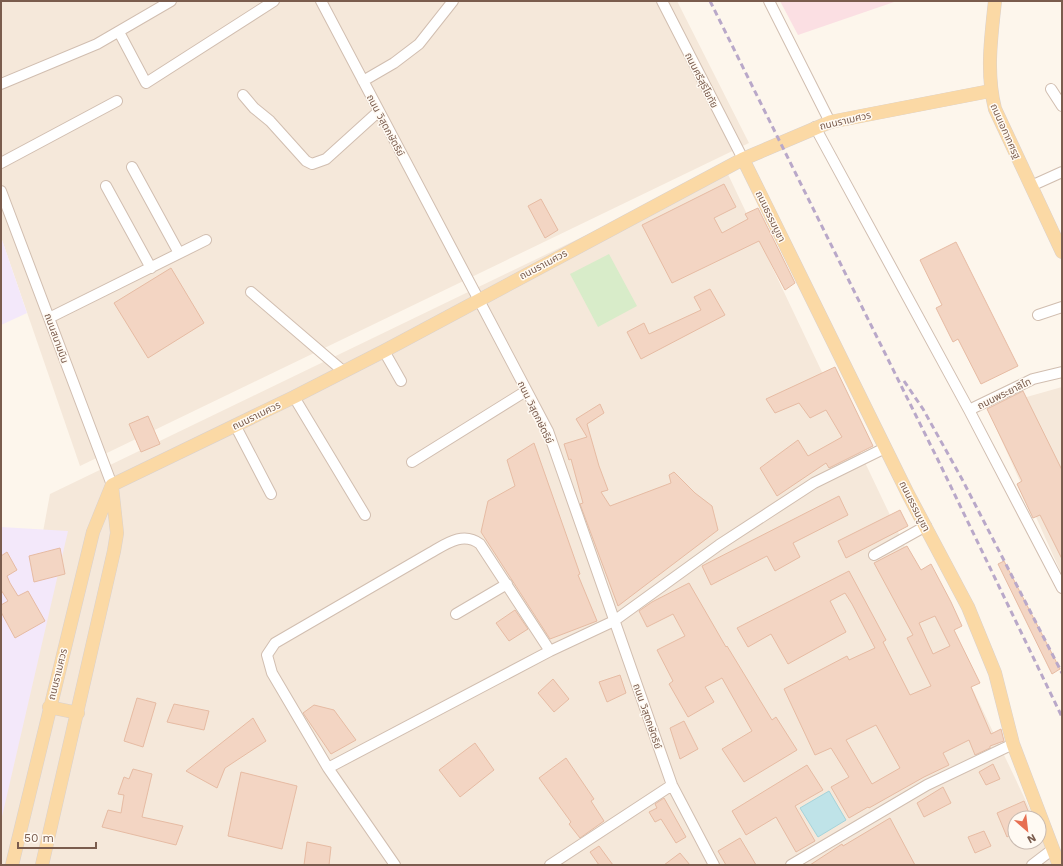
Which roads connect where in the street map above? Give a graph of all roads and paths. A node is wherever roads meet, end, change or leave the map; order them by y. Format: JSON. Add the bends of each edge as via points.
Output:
{"nodes":[{"id":1,"x":171,"y":1,"type":"edge"},
{"id":2,"x":274,"y":1,"type":"edge"},
{"id":3,"x":321,"y":1,"type":"edge"},
{"id":4,"x":453,"y":1,"type":"edge"},
{"id":5,"x":662,"y":1,"type":"edge"},
{"id":6,"x":769,"y":1,"type":"edge"},
{"id":7,"x":995,"y":1,"type":"edge"},
{"id":8,"x":119,"y":32,"type":"junction"},
{"id":9,"x":363,"y":81,"type":"junction"},
{"id":10,"x":1,"y":84,"type":"edge"},
{"id":11,"x":1051,"y":89,"type":"dead end"},
{"id":12,"x":990,"y":91,"type":"junction"},
{"id":13,"x":243,"y":95,"type":"dead end"},
{"id":14,"x":117,"y":101,"type":"dead end"},
{"id":15,"x":1062,"y":106,"type":"edge"},
{"id":16,"x":379,"y":111,"type":"junction"},
{"id":17,"x":830,"y":122,"type":"junction"},
{"id":18,"x":815,"y":127,"type":"junction"},
{"id":19,"x":743,"y":158,"type":"junction"},
{"id":20,"x":1,"y":163,"type":"edge"},
{"id":21,"x":132,"y":167,"type":"dead end"},
{"id":22,"x":1062,"y":172,"type":"edge"},
{"id":23,"x":106,"y":186,"type":"dead end"},
{"id":24,"x":1031,"y":186,"type":"junction"},
{"id":25,"x":1,"y":191,"type":"edge"},
{"id":26,"x":206,"y":240,"type":"dead end"},
{"id":27,"x":1062,"y":252,"type":"edge"},
{"id":28,"x":179,"y":253,"type":"junction"},
{"id":29,"x":151,"y":268,"type":"junction"},
{"id":30,"x":251,"y":292,"type":"dead end"},
{"id":31,"x":477,"y":299,"type":"junction"},
{"id":32,"x":1062,"y":306,"type":"edge"},
{"id":33,"x":1038,"y":315,"type":"dead end"},
{"id":34,"x":49,"y":318,"type":"junction"},
{"id":35,"x":384,"y":351,"type":"junction"},
{"id":36,"x":343,"y":371,"type":"junction"},
{"id":37,"x":1062,"y":372,"type":"edge"},
{"id":38,"x":401,"y":381,"type":"dead end"},
{"id":39,"x":526,"y":391,"type":"junction"},
{"id":40,"x":294,"y":396,"type":"junction"},
{"id":41,"x":969,"y":410,"type":"junction"},
{"id":42,"x":235,"y":425,"type":"junction"},
{"id":43,"x":885,"y":448,"type":"junction"},
{"id":44,"x":412,"y":462,"type":"dead end"},
{"id":45,"x":112,"y":485,"type":"junction"},
{"id":46,"x":271,"y":494,"type":"dead end"},
{"id":47,"x":365,"y":515,"type":"dead end"},
{"id":48,"x":926,"y":526,"type":"junction"},
{"id":49,"x":874,"y":555,"type":"dead end"},
{"id":50,"x":507,"y":584,"type":"junction"},
{"id":51,"x":1062,"y":588,"type":"edge"},
{"id":52,"x":456,"y":614,"type":"dead end"},
{"id":53,"x":614,"y":622,"type":"junction"},
{"id":54,"x":550,"y":651,"type":"junction"},
{"id":55,"x":49,"y":707,"type":"junction"},
{"id":56,"x":78,"y":713,"type":"junction"},
{"id":57,"x":1013,"y":744,"type":"junction"},
{"id":58,"x":328,"y":768,"type":"junction"},
{"id":59,"x":672,"y":785,"type":"junction"},
{"id":60,"x":1052,"y":849,"type":"junction"},
{"id":61,"x":12,"y":865,"type":"edge"},
{"id":62,"x":42,"y":865,"type":"edge"},
{"id":63,"x":395,"y":865,"type":"edge"},
{"id":64,"x":550,"y":865,"type":"edge"},
{"id":65,"x":714,"y":865,"type":"edge"},
{"id":66,"x":791,"y":865,"type":"edge"},
{"id":67,"x":1032,"y":865,"type":"edge"},
{"id":68,"x":1059,"y":865,"type":"edge"}],
"edges":[{"from":1,"to":8,"type":"street"},
{"from":2,"to":8,"type":"street","via":[[146,83]]},
{"from":3,"to":9,"type":"street","name":"ถนน วิสุตกษัตริย์"},
{"from":4,"to":9,"type":"street","via":[[419,44],[394,63]]},
{"from":5,"to":19,"type":"street","name":"ถนนศรีสุริโยทัย"},
{"from":6,"to":17,"type":"street"},
{"from":7,"to":12,"type":"main road","name":"ถนนเอกาทศรฐ","via":[[989,62]]},
{"from":8,"to":10,"type":"street","via":[[74,55]]},
{"from":9,"to":16,"type":"street","name":"ถนน วิสุตกษัตริย์"},
{"from":11,"to":15,"type":"street"},
{"from":12,"to":17,"type":"main road","name":"ถนนราเมศวร"},
{"from":12,"to":24,"type":"main road","name":"ถนนเอกาทศรฐ","via":[[995,109]]},
{"from":13,"to":16,"type":"street","via":[[306,161],[312,164],[326,159]]},
{"from":14,"to":20,"type":"street"},
{"from":16,"to":31,"type":"street","name":"ถนน วิสุตกษัตริย์"},
{"from":17,"to":18,"type":"main road","name":"ถนนราเมศวร"},
{"from":18,"to":19,"type":"main road","name":"ถนนราเมศวร"},
{"from":18,"to":41,"type":"street"},
{"from":19,"to":31,"type":"main road","name":"ถนนราเมศวร"},
{"from":19,"to":43,"type":"main road","name":"ถนนธรรมบูชา"},
{"from":21,"to":28,"type":"street"},
{"from":22,"to":24,"type":"street"},
{"from":23,"to":29,"type":"street"},
{"from":24,"to":27,"type":"main road","name":"ถนนเอกาทศรฐ"},
{"from":25,"to":34,"type":"street","name":"ถนนสนามบิน"},
{"from":26,"to":28,"type":"street"},
{"from":28,"to":29,"type":"street"},
{"from":29,"to":34,"type":"street"},
{"from":30,"to":36,"type":"street"},
{"from":31,"to":35,"type":"main road","name":"ถนนราเมศวร"},
{"from":31,"to":39,"type":"street","name":"ถนน วิสุตกษัตริย์"},
{"from":32,"to":33,"type":"street"},
{"from":34,"to":45,"type":"street","name":"ถนนสนามบิน"},
{"from":35,"to":36,"type":"main road","name":"ถนนราเมศวร"},
{"from":35,"to":38,"type":"street"},
{"from":36,"to":40,"type":"main road","name":"ถนนราเมศวร"},
{"from":37,"to":41,"type":"street","name":"ถนนพระยาลิไท","via":[[1033,379]]},
{"from":39,"to":44,"type":"street"},
{"from":39,"to":53,"type":"street","name":"ถนน วิสุตกษัตริย์","via":[[548,431]]},
{"from":40,"to":42,"type":"main road","name":"ถนนราเมศวร"},
{"from":40,"to":47,"type":"street"},
{"from":41,"to":51,"type":"street"},
{"from":42,"to":45,"type":"main road","name":"ถนนราเมศวร"},
{"from":42,"to":46,"type":"street"},
{"from":43,"to":48,"type":"main road","name":"ถนนธรรมบูชา"},
{"from":43,"to":53,"type":"street","via":[[814,483],[719,545]]},
{"from":45,"to":55,"type":"main road","name":"ถนนราเมศวร","via":[[93,532]]},
{"from":45,"to":56,"type":"main road","via":[[117,533]]},
{"from":48,"to":49,"type":"street"},
{"from":48,"to":57,"type":"main road","name":"ถนนธรรมบูชา","via":[[968,607],[992,666]]},
{"from":50,"to":52,"type":"street"},
{"from":50,"to":54,"type":"street"},
{"from":50,"to":58,"type":"street","via":[[480,544],[473,539],[464,538],[430,553],[275,643],[267,656],[272,673]]},
{"from":53,"to":54,"type":"street"},
{"from":53,"to":59,"type":"street","name":"ถนน วิสุตกษัตริย์"},
{"from":54,"to":58,"type":"street"},
{"from":55,"to":56,"type":"main road"},
{"from":55,"to":61,"type":"main road","name":"ถนนราเมศวร"},
{"from":56,"to":62,"type":"main road"},
{"from":57,"to":60,"type":"main road","name":"ถนนธรรมบูชา"},
{"from":57,"to":66,"type":"street","via":[[927,785]]},
{"from":58,"to":63,"type":"street"},
{"from":59,"to":64,"type":"street"},
{"from":59,"to":65,"type":"street","name":"ถนน วิสุตกษัตริย์"},
{"from":60,"to":67,"type":"street"},
{"from":60,"to":68,"type":"main road","name":"ถนนธรรมบูชา"}]}
